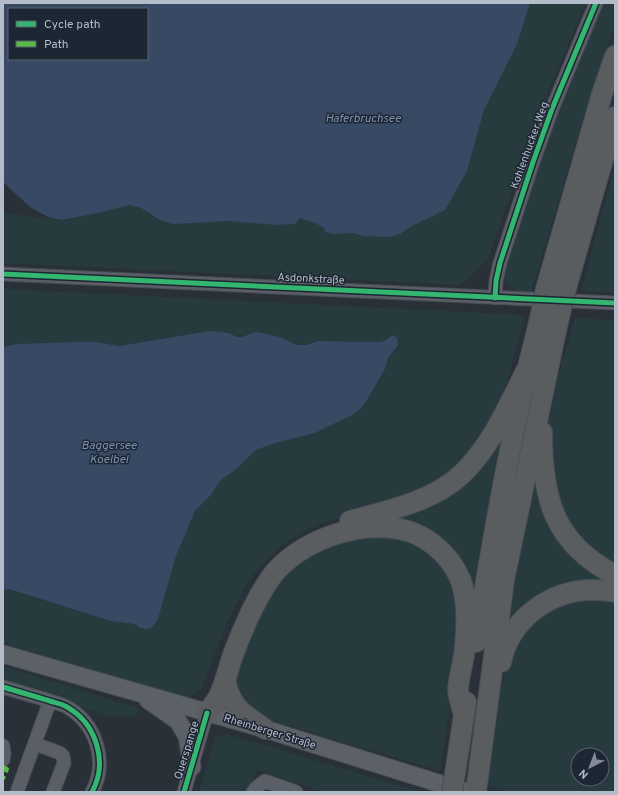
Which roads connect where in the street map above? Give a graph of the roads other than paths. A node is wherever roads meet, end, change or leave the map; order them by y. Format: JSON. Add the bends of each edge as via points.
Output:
{"nodes":[{"id":1,"x":596,"y":3,"type":"edge"},
{"id":2,"x":615,"y":56,"type":"edge"},
{"id":3,"x":615,"y":117,"type":"edge"},
{"id":4,"x":5,"y":274,"type":"edge"},
{"id":5,"x":556,"y":290,"type":"junction"},
{"id":6,"x":495,"y":298,"type":"junction"},
{"id":7,"x":615,"y":303,"type":"edge"},
{"id":8,"x":548,"y":324,"type":"junction"},
{"id":9,"x":526,"y":371,"type":"junction"},
{"id":10,"x":542,"y":390,"type":"junction"},
{"id":11,"x":615,"y":575,"type":"edge"},
{"id":12,"x":615,"y":592,"type":"edge"},
{"id":13,"x":3,"y":654,"type":"edge"},
{"id":14,"x":225,"y":680,"type":"junction"},
{"id":15,"x":3,"y":687,"type":"edge"},
{"id":16,"x":489,"y":689,"type":"junction"},
{"id":17,"x":138,"y":693,"type":"junction"},
{"id":18,"x":50,"y":701,"type":"junction"},
{"id":19,"x":207,"y":713,"type":"junction"},
{"id":20,"x":464,"y":715,"type":"junction"},
{"id":21,"x":265,"y":729,"type":"junction"},
{"id":22,"x":35,"y":744,"type":"junction"},
{"id":23,"x":3,"y":746,"type":"edge"},
{"id":24,"x":3,"y":760,"type":"edge"},
{"id":25,"x":192,"y":767,"type":"junction"},
{"id":26,"x":16,"y":792,"type":"edge"},
{"id":27,"x":53,"y":792,"type":"edge"},
{"id":28,"x":92,"y":792,"type":"edge"},
{"id":29,"x":184,"y":792,"type":"edge"},
{"id":30,"x":253,"y":792,"type":"edge"},
{"id":31,"x":296,"y":792,"type":"edge"},
{"id":32,"x":452,"y":792,"type":"edge"},
{"id":33,"x":467,"y":792,"type":"edge"},
{"id":34,"x":476,"y":792,"type":"edge"}],
"edges":[{"from":1,"to":6,"type":"street","name":"Kohlenhucker Weg","via":[[533,162],[498,268]]},
{"from":2,"to":5,"type":"highway","via":[[602,94]]},
{"from":3,"to":5,"type":"highway"},
{"from":4,"to":6,"type":"street","name":"Asdonkstraße"},
{"from":5,"to":8,"type":"highway","bridge":true},
{"from":6,"to":7,"type":"street","name":"Asdonkstraße"},
{"from":8,"to":9,"type":"highway"},
{"from":8,"to":10,"type":"highway"},
{"from":9,"to":19,"type":"highway","via":[[494,432],[476,459],[461,475],[425,498],[311,534],[295,542],[266,567],[252,585],[216,664],[207,696]]},
{"from":9,"to":20,"type":"highway","via":[[488,569]]},
{"from":10,"to":11,"type":"highway","via":[[543,471],[549,500],[558,524],[572,543]]},
{"from":10,"to":16,"type":"highway","via":[[504,580]]},
{"from":12,"to":16,"type":"highway","via":[[584,590],[567,593],[547,601],[528,614],[510,637],[498,677]]},
{"from":13,"to":17,"type":"main road","name":"Rheinberger Straße"},
{"from":14,"to":19,"type":"highway","via":[[218,699]]},
{"from":14,"to":20,"type":"highway","via":[[248,619],[262,592],[275,572],[288,560],[302,549],[347,531],[381,527],[400,529],[421,536],[438,548],[447,557],[460,580],[466,607],[465,646],[458,690]]},
{"from":14,"to":21,"type":"highway","via":[[234,704],[241,713]]},
{"from":15,"to":18,"type":"street"},
{"from":16,"to":34,"type":"highway"},
{"from":17,"to":19,"type":"main road","name":"Rheinberger Straße"},
{"from":17,"to":25,"type":"main road","via":[[178,722],[187,736]]},
{"from":18,"to":22,"type":"street"},
{"from":18,"to":28,"type":"street","via":[[77,714],[96,741],[100,765]]},
{"from":19,"to":21,"type":"main road","name":"Rheinberger Straße"},
{"from":19,"to":25,"type":"street","name":"Querspange"},
{"from":20,"to":32,"type":"highway","bridge":true},
{"from":21,"to":33,"type":"main road","name":"Rheinberger Straße"},
{"from":22,"to":26,"type":"street"},
{"from":22,"to":27,"type":"street","via":[[64,756],[64,763]]},
{"from":23,"to":24,"type":"street"},
{"from":25,"to":29,"type":"street","name":"Querspange"},
{"from":30,"to":31,"type":"street","via":[[256,786],[265,781]]}]}
